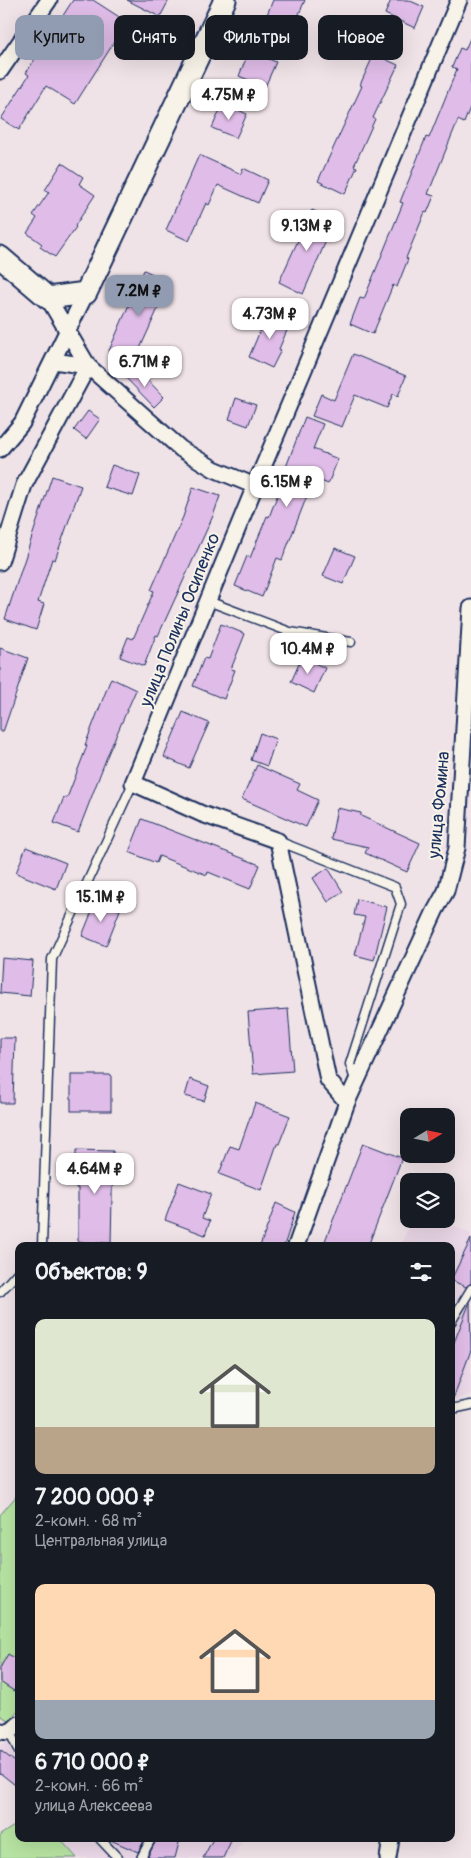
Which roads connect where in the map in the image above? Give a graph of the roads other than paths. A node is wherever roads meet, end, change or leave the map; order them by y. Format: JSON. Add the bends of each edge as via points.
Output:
{"nodes":[{"id":1,"x":49,"y":0,"type":"edge"},
{"id":2,"x":225,"y":0,"type":"edge"},
{"id":3,"x":459,"y":0,"type":"edge"},
{"id":4,"x":0,"y":71,"type":"edge"},
{"id":5,"x":0,"y":257,"type":"edge"},
{"id":6,"x":86,"y":293,"type":"junction"},
{"id":7,"x":48,"y":298,"type":"junction"},
{"id":8,"x":68,"y":331,"type":"junction"},
{"id":9,"x":54,"y":361,"type":"junction"},
{"id":10,"x":88,"y":366,"type":"junction"},
{"id":11,"x":0,"y":449,"type":"edge"},
{"id":12,"x":255,"y":486,"type":"junction"},
{"id":13,"x":0,"y":562,"type":"edge"},
{"id":14,"x":208,"y":601,"type":"junction"},
{"id":15,"x":471,"y":608,"type":"edge"},
{"id":16,"x":351,"y":642,"type":"dead end"},
{"id":17,"x":133,"y":783,"type":"junction"},
{"id":18,"x":278,"y":841,"type":"junction"},
{"id":19,"x":355,"y":1081,"type":"junction"},
{"id":20,"x":347,"y":1102,"type":"junction"},
{"id":21,"x":43,"y":1242,"type":"edge"},
{"id":22,"x":297,"y":1242,"type":"edge"},
{"id":23,"x":15,"y":1275,"type":"edge"},
{"id":24,"x":471,"y":1289,"type":"edge"},
{"id":25,"x":0,"y":1292,"type":"edge"},
{"id":26,"x":455,"y":1315,"type":"edge"},
{"id":27,"x":471,"y":1405,"type":"edge"},
{"id":28,"x":455,"y":1408,"type":"edge"},
{"id":29,"x":10,"y":1729,"type":"edge"},
{"id":30,"x":15,"y":1742,"type":"edge"},
{"id":31,"x":103,"y":1842,"type":"edge"},
{"id":32,"x":149,"y":1842,"type":"edge"},
{"id":33,"x":391,"y":1842,"type":"edge"},
{"id":34,"x":118,"y":1858,"type":"edge"},
{"id":35,"x":141,"y":1858,"type":"edge"},
{"id":36,"x":388,"y":1858,"type":"edge"}],
"edges":[{"from":1,"to":4,"type":"street"},
{"from":2,"to":6,"type":"street"},
{"from":3,"to":12,"type":"street","name":"улица Полины Осипенко"},
{"from":5,"to":7,"type":"street"},
{"from":6,"to":7,"type":"street"},
{"from":6,"to":8,"type":"street"},
{"from":7,"to":8,"type":"street"},
{"from":8,"to":9,"type":"street"},
{"from":8,"to":10,"type":"street"},
{"from":9,"to":10,"type":"street"},
{"from":9,"to":11,"type":"street","via":[[22,423]]},
{"from":10,"to":12,"type":"street","via":[[181,449],[214,469]]},
{"from":10,"to":13,"type":"street","via":[[24,484]]},
{"from":12,"to":14,"type":"street","name":"улица Полины Осипенко"},
{"from":14,"to":16,"type":"lane","via":[[290,632]]},
{"from":14,"to":17,"type":"street","name":"улица Полины Осипенко"},
{"from":15,"to":19,"type":"street","name":"улица Фомина","via":[[457,848],[446,891]]},
{"from":17,"to":18,"type":"street","via":[[202,814]]},
{"from":17,"to":21,"type":"lane","name":"улица Полины Осипенко","via":[[52,959]]},
{"from":18,"to":19,"type":"lane","via":[[395,888],[401,904],[350,1064]]},
{"from":18,"to":20,"type":"street","via":[[328,1080]]},
{"from":19,"to":20,"type":"street","name":"улица Фомина"},
{"from":20,"to":22,"type":"street"},
{"from":23,"to":25,"type":"lane"},
{"from":24,"to":26,"type":"lane"},
{"from":27,"to":28,"type":"lane"},
{"from":29,"to":30,"type":"lane"},
{"from":31,"to":34,"type":"lane"},
{"from":32,"to":35,"type":"lane"},
{"from":33,"to":36,"type":"street"}]}
